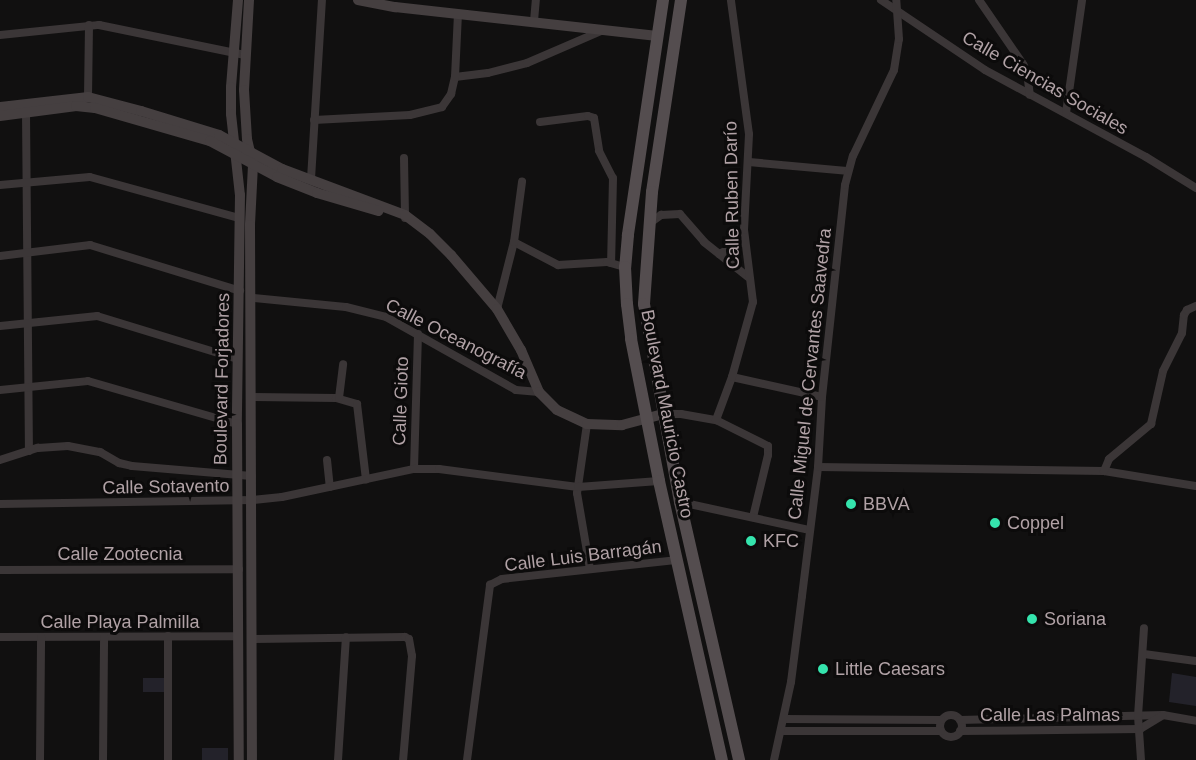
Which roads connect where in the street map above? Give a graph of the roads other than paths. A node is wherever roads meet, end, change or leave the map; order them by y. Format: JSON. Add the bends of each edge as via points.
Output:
{"nodes":[{"id":1,"x":238,"y":0,"type":"edge"},
{"id":2,"x":249,"y":0,"type":"edge"},
{"id":3,"x":322,"y":0,"type":"edge"},
{"id":4,"x":358,"y":0,"type":"edge"},
{"id":5,"x":536,"y":0,"type":"edge"},
{"id":6,"x":663,"y":0,"type":"edge"},
{"id":7,"x":681,"y":0,"type":"edge"},
{"id":8,"x":731,"y":0,"type":"edge"},
{"id":9,"x":881,"y":0,"type":"edge"},
{"id":10,"x":896,"y":0,"type":"edge"},
{"id":11,"x":979,"y":0,"type":"edge"},
{"id":12,"x":1082,"y":0,"type":"edge"},
{"id":13,"x":897,"y":10,"type":"junction"},
{"id":14,"x":458,"y":14,"type":"junction"},
{"id":15,"x":534,"y":21,"type":"junction"},
{"id":16,"x":89,"y":25,"type":"junction"},
{"id":17,"x":602,"y":30,"type":"junction"},
{"id":18,"x":0,"y":35,"type":"edge"},
{"id":19,"x":657,"y":36,"type":"junction"},
{"id":20,"x":232,"y":51,"type":"junction"},
{"id":21,"x":245,"y":55,"type":"junction"},
{"id":22,"x":455,"y":77,"type":"junction"},
{"id":23,"x":1030,"y":95,"type":"junction"},
{"id":24,"x":88,"y":97,"type":"junction"},
{"id":25,"x":0,"y":107,"type":"edge"},
{"id":26,"x":26,"y":113,"type":"junction"},
{"id":27,"x":1066,"y":113,"type":"junction"},
{"id":28,"x":0,"y":116,"type":"edge"},
{"id":29,"x":314,"y":120,"type":"junction"},
{"id":30,"x":540,"y":122,"type":"dead end"},
{"id":31,"x":235,"y":148,"type":"junction"},
{"id":32,"x":250,"y":151,"type":"junction"},
{"id":33,"x":404,"y":158,"type":"dead end"},
{"id":34,"x":749,"y":162,"type":"junction"},
{"id":35,"x":253,"y":165,"type":"junction"},
{"id":36,"x":847,"y":171,"type":"junction"},
{"id":37,"x":311,"y":179,"type":"junction"},
{"id":38,"x":27,"y":182,"type":"junction"},
{"id":39,"x":522,"y":182,"type":"dead end"},
{"id":40,"x":0,"y":185,"type":"edge"},
{"id":41,"x":1196,"y":188,"type":"edge"},
{"id":42,"x":404,"y":217,"type":"junction"},
{"id":43,"x":239,"y":218,"type":"junction"},
{"id":44,"x":648,"y":224,"type":"junction"},
{"id":45,"x":744,"y":241,"type":"junction"},
{"id":46,"x":514,"y":242,"type":"junction"},
{"id":47,"x":27,"y":253,"type":"junction"},
{"id":48,"x":720,"y":254,"type":"junction"},
{"id":49,"x":0,"y":256,"type":"edge"},
{"id":50,"x":611,"y":263,"type":"junction"},
{"id":51,"x":625,"y":267,"type":"junction"},
{"id":52,"x":748,"y":277,"type":"junction"},
{"id":53,"x":240,"y":291,"type":"junction"},
{"id":54,"x":252,"y":298,"type":"junction"},
{"id":55,"x":1196,"y":306,"type":"edge"},
{"id":56,"x":497,"y":309,"type":"junction"},
{"id":57,"x":28,"y":323,"type":"junction"},
{"id":58,"x":0,"y":326,"type":"edge"},
{"id":59,"x":418,"y":334,"type":"junction"},
{"id":60,"x":238,"y":358,"type":"junction"},
{"id":61,"x":343,"y":364,"type":"dead end"},
{"id":62,"x":732,"y":377,"type":"junction"},
{"id":63,"x":28,"y":387,"type":"junction"},
{"id":64,"x":0,"y":390,"type":"edge"},
{"id":65,"x":539,"y":392,"type":"junction"},
{"id":66,"x":251,"y":397,"type":"junction"},
{"id":67,"x":822,"y":397,"type":"junction"},
{"id":68,"x":339,"y":398,"type":"junction"},
{"id":69,"x":663,"y":414,"type":"junction"},
{"id":70,"x":646,"y":418,"type":"junction"},
{"id":71,"x":716,"y":420,"type":"junction"},
{"id":72,"x":237,"y":424,"type":"junction"},
{"id":73,"x":588,"y":424,"type":"junction"},
{"id":74,"x":29,"y":451,"type":"junction"},
{"id":75,"x":0,"y":460,"type":"edge"},
{"id":76,"x":327,"y":460,"type":"dead end"},
{"id":77,"x":818,"y":467,"type":"junction"},
{"id":78,"x":414,"y":469,"type":"junction"},
{"id":79,"x":1104,"y":471,"type":"junction"},
{"id":80,"x":238,"y":476,"type":"junction"},
{"id":81,"x":252,"y":476,"type":"junction"},
{"id":82,"x":366,"y":479,"type":"junction"},
{"id":83,"x":659,"y":481,"type":"junction"},
{"id":84,"x":1196,"y":486,"type":"edge"},
{"id":85,"x":330,"y":487,"type":"junction"},
{"id":86,"x":578,"y":488,"type":"junction"},
{"id":87,"x":253,"y":500,"type":"junction"},
{"id":88,"x":239,"y":501,"type":"junction"},
{"id":89,"x":680,"y":502,"type":"junction"},
{"id":90,"x":0,"y":504,"type":"edge"},
{"id":91,"x":753,"y":517,"type":"junction"},
{"id":92,"x":810,"y":531,"type":"junction"},
{"id":93,"x":678,"y":560,"type":"junction"},
{"id":94,"x":239,"y":569,"type":"junction"},
{"id":95,"x":590,"y":569,"type":"junction"},
{"id":96,"x":0,"y":570,"type":"edge"},
{"id":97,"x":1144,"y":628,"type":"dead end"},
{"id":98,"x":168,"y":636,"type":"junction"},
{"id":99,"x":239,"y":636,"type":"junction"},
{"id":100,"x":0,"y":637,"type":"edge"},
{"id":101,"x":41,"y":637,"type":"junction"},
{"id":102,"x":104,"y":637,"type":"junction"},
{"id":103,"x":346,"y":637,"type":"junction"},
{"id":104,"x":253,"y":639,"type":"junction"},
{"id":105,"x":1144,"y":654,"type":"junction"},
{"id":106,"x":1196,"y":661,"type":"edge"},
{"id":107,"x":1138,"y":716,"type":"junction"},
{"id":108,"x":1164,"y":716,"type":"junction"},
{"id":109,"x":784,"y":719,"type":"junction"},
{"id":110,"x":941,"y":720,"type":"junction"},
{"id":111,"x":960,"y":720,"type":"junction"},
{"id":112,"x":1196,"y":721,"type":"edge"},
{"id":113,"x":1140,"y":729,"type":"junction"},
{"id":114,"x":782,"y":731,"type":"junction"},
{"id":115,"x":941,"y":731,"type":"junction"},
{"id":116,"x":960,"y":731,"type":"junction"},
{"id":117,"x":40,"y":760,"type":"edge"},
{"id":118,"x":103,"y":760,"type":"edge"},
{"id":119,"x":168,"y":760,"type":"edge"},
{"id":120,"x":239,"y":760,"type":"edge"},
{"id":121,"x":252,"y":760,"type":"edge"},
{"id":122,"x":338,"y":760,"type":"edge"},
{"id":123,"x":403,"y":760,"type":"edge"},
{"id":124,"x":467,"y":760,"type":"edge"},
{"id":125,"x":722,"y":760,"type":"edge"},
{"id":126,"x":739,"y":760,"type":"edge"},
{"id":127,"x":773,"y":760,"type":"edge"},
{"id":128,"x":1141,"y":760,"type":"edge"}],
"edges":[{"from":1,"to":20,"type":"street","name":"Boulevard Forjadores"},
{"from":2,"to":21,"type":"street","name":"Boulevard Forjadores"},
{"from":3,"to":29,"type":"street"},
{"from":4,"to":14,"type":"street"},
{"from":5,"to":15,"type":"street"},
{"from":6,"to":19,"type":"main road","name":"Boulevard Mauricio Castro"},
{"from":7,"to":44,"type":"main road","name":"Boulevard Mauricio Castro"},
{"from":8,"to":34,"type":"street","name":"Calle Ruben Darío","via":[[749,134]]},
{"from":9,"to":13,"type":"street","name":"Calle Ciencias Sociales"},
{"from":10,"to":13,"type":"street","name":"Calle Miguel de Cervantes Saavedra"},
{"from":11,"to":23,"type":"street","via":[[1023,64]]},
{"from":12,"to":27,"type":"street"},
{"from":13,"to":23,"type":"street","name":"Calle Ciencias Sociales","via":[[985,70]]},
{"from":13,"to":36,"type":"street","name":"Calle Miguel de Cervantes Saavedra","via":[[899,45],[894,70]]},
{"from":14,"to":15,"type":"street"},
{"from":14,"to":22,"type":"street"},
{"from":15,"to":17,"type":"street"},
{"from":16,"to":18,"type":"street"},
{"from":16,"to":20,"type":"street"},
{"from":16,"to":24,"type":"street"},
{"from":17,"to":19,"type":"street"},
{"from":17,"to":22,"type":"street","via":[[527,63]]},
{"from":19,"to":51,"type":"main road","name":"Boulevard Mauricio Castro"},
{"from":20,"to":21,"type":"street"},
{"from":20,"to":31,"type":"street","name":"Boulevard Forjadores"},
{"from":21,"to":32,"type":"street","name":"Boulevard Forjadores","via":[[244,110]]},
{"from":22,"to":29,"type":"street","via":[[448,102],[435,110]]},
{"from":23,"to":27,"type":"street","name":"Calle Ciencias Sociales"},
{"from":24,"to":25,"type":"street"},
{"from":24,"to":31,"type":"street","via":[[205,130]]},
{"from":26,"to":28,"type":"street"},
{"from":26,"to":31,"type":"street","via":[[91,107]]},
{"from":26,"to":38,"type":"street"},
{"from":27,"to":41,"type":"street","name":"Calle Ciencias Sociales"},
{"from":29,"to":37,"type":"street"},
{"from":30,"to":50,"type":"street","via":[[594,118],[599,151],[613,178]]},
{"from":31,"to":32,"type":"street"},
{"from":31,"to":35,"type":"street"},
{"from":31,"to":43,"type":"street","name":"Boulevard Forjadores"},
{"from":32,"to":35,"type":"street","name":"Boulevard Forjadores"},
{"from":32,"to":37,"type":"street","via":[[282,169]]},
{"from":33,"to":42,"type":"street"},
{"from":34,"to":36,"type":"street"},
{"from":34,"to":45,"type":"street","name":"Calle Ruben Darío"},
{"from":35,"to":42,"type":"street","via":[[318,193]]},
{"from":35,"to":54,"type":"street","name":"Boulevard Forjadores"},
{"from":36,"to":67,"type":"street","name":"Calle Miguel de Cervantes Saavedra"},
{"from":37,"to":42,"type":"street"},
{"from":38,"to":40,"type":"street"},
{"from":38,"to":43,"type":"street","via":[[90,177]]},
{"from":38,"to":47,"type":"street"},
{"from":39,"to":46,"type":"street"},
{"from":42,"to":56,"type":"street","via":[[418,224],[451,255]]},
{"from":43,"to":53,"type":"street","name":"Boulevard Forjadores"},
{"from":44,"to":48,"type":"street","via":[[661,215],[680,214]]},
{"from":44,"to":69,"type":"main road","name":"Boulevard Mauricio Castro","via":[[644,304]]},
{"from":45,"to":48,"type":"street"},
{"from":45,"to":52,"type":"street","name":"Calle Ruben Darío"},
{"from":46,"to":50,"type":"street","via":[[558,265]]},
{"from":46,"to":56,"type":"street"},
{"from":47,"to":49,"type":"street"},
{"from":47,"to":53,"type":"street","via":[[90,245]]},
{"from":47,"to":57,"type":"street"},
{"from":48,"to":52,"type":"street"},
{"from":50,"to":51,"type":"street"},
{"from":51,"to":70,"type":"main road","name":"Boulevard Mauricio Castro","via":[[631,339]]},
{"from":52,"to":62,"type":"street","name":"Calle Ruben Darío","via":[[753,293],[752,310]]},
{"from":53,"to":60,"type":"street","name":"Boulevard Forjadores"},
{"from":54,"to":59,"type":"street","name":"Calle Oceanografía","via":[[367,311]]},
{"from":54,"to":66,"type":"street","name":"Boulevard Forjadores"},
{"from":55,"to":79,"type":"street","via":[[1184,315],[1182,333],[1163,371],[1151,424],[1109,459]]},
{"from":56,"to":65,"type":"street"},
{"from":57,"to":58,"type":"street"},
{"from":57,"to":60,"type":"street","via":[[98,316]]},
{"from":57,"to":63,"type":"street"},
{"from":59,"to":65,"type":"street","name":"Calle Oceanografía","via":[[516,390]]},
{"from":59,"to":78,"type":"street","name":"Calle Gioto"},
{"from":60,"to":72,"type":"street","name":"Boulevard Forjadores"},
{"from":61,"to":68,"type":"street"},
{"from":62,"to":67,"type":"street"},
{"from":62,"to":71,"type":"street","name":"Calle Ruben Darío"},
{"from":63,"to":64,"type":"street"},
{"from":63,"to":72,"type":"street","via":[[88,381]]},
{"from":63,"to":74,"type":"street"},
{"from":65,"to":73,"type":"street","via":[[557,410]]},
{"from":66,"to":68,"type":"street"},
{"from":66,"to":81,"type":"street","name":"Boulevard Forjadores"},
{"from":67,"to":77,"type":"street","name":"Calle Miguel de Cervantes Saavedra"},
{"from":68,"to":82,"type":"street","via":[[351,400],[359,410]]},
{"from":69,"to":70,"type":"street"},
{"from":69,"to":71,"type":"street"},
{"from":69,"to":89,"type":"main road","name":"Boulevard Mauricio Castro"},
{"from":70,"to":73,"type":"street","via":[[622,424]]},
{"from":70,"to":83,"type":"main road","name":"Boulevard Mauricio Castro"},
{"from":71,"to":91,"type":"street","via":[[768,446]]},
{"from":72,"to":80,"type":"street","name":"Boulevard Forjadores"},
{"from":73,"to":86,"type":"street"},
{"from":74,"to":75,"type":"street"},
{"from":74,"to":80,"type":"street","via":[[80,447],[126,465]]},
{"from":76,"to":85,"type":"street"},
{"from":77,"to":79,"type":"street"},
{"from":77,"to":92,"type":"street","name":"Calle Miguel de Cervantes Saavedra"},
{"from":78,"to":82,"type":"street","name":"Calle Sotavento"},
{"from":78,"to":86,"type":"street","name":"Calle Sotavento"},
{"from":79,"to":84,"type":"street"},
{"from":80,"to":81,"type":"street"},
{"from":80,"to":88,"type":"street","name":"Boulevard Forjadores"},
{"from":81,"to":87,"type":"street","name":"Boulevard Forjadores"},
{"from":82,"to":85,"type":"street","name":"Calle Sotavento"},
{"from":83,"to":86,"type":"street","name":"Calle Sotavento"},
{"from":83,"to":93,"type":"main road","name":"Boulevard Mauricio Castro"},
{"from":85,"to":87,"type":"street","name":"Calle Sotavento"},
{"from":86,"to":95,"type":"street"},
{"from":87,"to":88,"type":"street","name":"Calle Sotavento"},
{"from":87,"to":104,"type":"street","name":"Boulevard Forjadores"},
{"from":88,"to":90,"type":"street","name":"Calle Sotavento"},
{"from":88,"to":94,"type":"street","name":"Boulevard Forjadores"},
{"from":89,"to":91,"type":"street"},
{"from":89,"to":126,"type":"main road","name":"Boulevard Mauricio Castro"},
{"from":91,"to":92,"type":"street"},
{"from":92,"to":109,"type":"street","name":"Calle Miguel de Cervantes Saavedra"},
{"from":93,"to":95,"type":"street","name":"Calle Luis Barragán"},
{"from":93,"to":125,"type":"main road","name":"Boulevard Mauricio Castro"},
{"from":94,"to":96,"type":"street","name":"Calle Zootecnia"},
{"from":94,"to":99,"type":"street","name":"Boulevard Forjadores"},
{"from":95,"to":124,"type":"street","name":"Calle Luis Barragán","via":[[502,579],[490,585]]},
{"from":97,"to":105,"type":"street"},
{"from":98,"to":99,"type":"street","name":"Calle Playa Palmilla"},
{"from":98,"to":102,"type":"street","name":"Calle Playa Palmilla"},
{"from":98,"to":119,"type":"street"},
{"from":99,"to":120,"type":"street","name":"Boulevard Forjadores"},
{"from":100,"to":101,"type":"street","name":"Calle Playa Palmilla"},
{"from":101,"to":102,"type":"street","name":"Calle Playa Palmilla"},
{"from":101,"to":117,"type":"street"},
{"from":102,"to":118,"type":"street"},
{"from":103,"to":104,"type":"street"},
{"from":103,"to":122,"type":"street"},
{"from":103,"to":123,"type":"street","via":[[405,637],[411,642]]},
{"from":104,"to":121,"type":"street","name":"Boulevard Forjadores"},
{"from":105,"to":106,"type":"street"},
{"from":105,"to":107,"type":"street"},
{"from":107,"to":108,"type":"street","name":"Calle Las Palmas"},
{"from":107,"to":111,"type":"street","name":"Calle Las Palmas"},
{"from":107,"to":113,"type":"street"},
{"from":108,"to":112,"type":"street","name":"Calle Las Palmas"},
{"from":108,"to":113,"type":"street"},
{"from":109,"to":110,"type":"street"},
{"from":109,"to":114,"type":"street","name":"Calle Miguel de Cervantes Saavedra"},
{"from":110,"to":111,"type":"street","via":[[949,715]]},
{"from":110,"to":115,"type":"street"},
{"from":111,"to":116,"type":"street"},
{"from":113,"to":116,"type":"street","name":"Calle Las Palmas"},
{"from":113,"to":128,"type":"street"},
{"from":114,"to":115,"type":"street"},
{"from":114,"to":127,"type":"street","name":"Calle Miguel de Cervantes Saavedra"},
{"from":115,"to":116,"type":"street","via":[[951,736]]}]}
